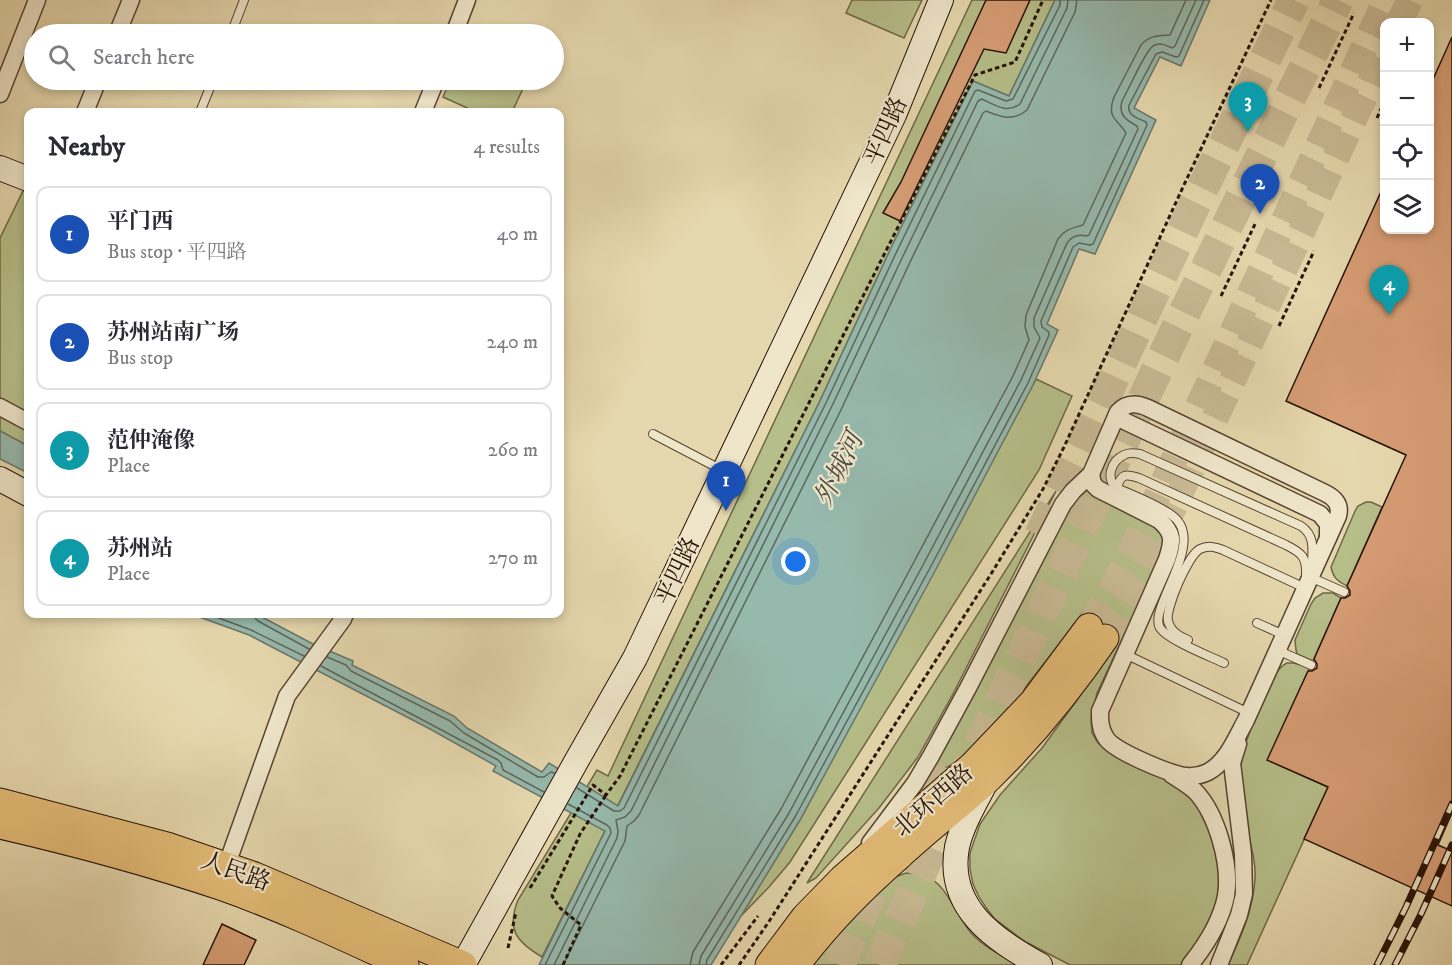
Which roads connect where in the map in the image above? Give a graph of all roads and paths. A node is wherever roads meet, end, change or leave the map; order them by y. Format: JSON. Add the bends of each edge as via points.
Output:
{"nodes":[{"id":1,"x":37,"y":0,"type":"edge"},
{"id":2,"x":131,"y":0,"type":"edge"},
{"id":3,"x":244,"y":0,"type":"edge"},
{"id":4,"x":467,"y":0,"type":"edge"},
{"id":5,"x":941,"y":0,"type":"edge"},
{"id":6,"x":1043,"y":0,"type":"edge"},
{"id":7,"x":1271,"y":0,"type":"edge"},
{"id":8,"x":1354,"y":13,"type":"dead end"},
{"id":9,"x":27,"y":24,"type":"edge"},
{"id":10,"x":121,"y":24,"type":"edge"},
{"id":11,"x":235,"y":24,"type":"edge"},
{"id":12,"x":458,"y":24,"type":"edge"},
{"id":13,"x":24,"y":33,"type":"edge"},
{"id":14,"x":1319,"y":88,"type":"dead end"},
{"id":15,"x":94,"y":90,"type":"edge"},
{"id":16,"x":209,"y":90,"type":"edge"},
{"id":17,"x":432,"y":90,"type":"edge"},
{"id":18,"x":0,"y":93,"type":"edge"},
{"id":19,"x":87,"y":108,"type":"edge"},
{"id":20,"x":202,"y":108,"type":"edge"},
{"id":21,"x":425,"y":108,"type":"edge"},
{"id":22,"x":1380,"y":111,"type":"edge"},
{"id":23,"x":1377,"y":118,"type":"dead end"},
{"id":24,"x":0,"y":168,"type":"edge"},
{"id":25,"x":24,"y":177,"type":"edge"},
{"id":26,"x":1256,"y":222,"type":"dead end"},
{"id":27,"x":1314,"y":251,"type":"dead end"},
{"id":28,"x":1221,"y":296,"type":"dead end"},
{"id":29,"x":1279,"y":326,"type":"dead end"},
{"id":30,"x":0,"y":406,"type":"edge"},
{"id":31,"x":24,"y":420,"type":"edge"},
{"id":32,"x":653,"y":434,"type":"dead end"},
{"id":33,"x":724,"y":471,"type":"junction"},
{"id":34,"x":1091,"y":474,"type":"junction"},
{"id":35,"x":0,"y":479,"type":"edge"},
{"id":36,"x":1109,"y":490,"type":"junction"},
{"id":37,"x":24,"y":492,"type":"edge"},
{"id":38,"x":1308,"y":582,"type":"junction"},
{"id":39,"x":1344,"y":592,"type":"dead end"},
{"id":40,"x":343,"y":618,"type":"edge"},
{"id":41,"x":1257,"y":623,"type":"dead end"},
{"id":42,"x":1107,"y":640,"type":"junction"},
{"id":43,"x":1281,"y":643,"type":"junction"},
{"id":44,"x":1311,"y":665,"type":"dead end"},
{"id":45,"x":1247,"y":716,"type":"junction"},
{"id":46,"x":1161,"y":768,"type":"junction"},
{"id":47,"x":987,"y":779,"type":"junction"},
{"id":48,"x":606,"y":795,"type":"junction"},
{"id":49,"x":0,"y":802,"type":"edge"},
{"id":50,"x":0,"y":825,"type":"edge"},
{"id":51,"x":226,"y":867,"type":"junction"},
{"id":52,"x":846,"y":875,"type":"junction"},
{"id":53,"x":528,"y":892,"type":"dead end"},
{"id":54,"x":516,"y":912,"type":"dead end"},
{"id":55,"x":758,"y":916,"type":"dead end"},
{"id":56,"x":507,"y":948,"type":"dead end"},
{"id":57,"x":405,"y":965,"type":"edge"},
{"id":58,"x":463,"y":965,"type":"edge"},
{"id":59,"x":563,"y":965,"type":"edge"},
{"id":60,"x":721,"y":965,"type":"edge"},
{"id":61,"x":739,"y":965,"type":"edge"},
{"id":62,"x":769,"y":965,"type":"edge"},
{"id":63,"x":796,"y":965,"type":"edge"},
{"id":64,"x":1040,"y":965,"type":"edge"},
{"id":65,"x":1190,"y":965,"type":"edge"},
{"id":66,"x":1219,"y":965,"type":"edge"}],
"edges":[{"from":1,"to":9,"type":"street"},
{"from":2,"to":10,"type":"street"},
{"from":3,"to":11,"type":"lane"},
{"from":4,"to":12,"type":"street"},
{"from":5,"to":33,"type":"main road","name":"平四路","via":[[894,115]]},
{"from":6,"to":48,"type":"path","via":[[1015,62],[975,75],[620,776]]},
{"from":7,"to":61,"type":"path","via":[[1043,489]]},
{"from":8,"to":14,"type":"path"},
{"from":13,"to":18,"type":"street"},
{"from":15,"to":19,"type":"street"},
{"from":16,"to":20,"type":"lane"},
{"from":17,"to":21,"type":"street"},
{"from":22,"to":23,"type":"path"},
{"from":24,"to":25,"type":"main road"},
{"from":26,"to":28,"type":"path"},
{"from":27,"to":29,"type":"path"},
{"from":30,"to":31,"type":"street"},
{"from":32,"to":33,"type":"lane"},
{"from":33,"to":58,"type":"main road","name":"平四路","via":[[636,658]]},
{"from":34,"to":36,"type":"street","via":[[1093,484]]},
{"from":34,"to":38,"type":"street","via":[[1116,417],[1128,404],[1144,406],[1331,496],[1339,512]]},
{"from":34,"to":52,"type":"street","via":[[1063,504],[915,783]]},
{"from":35,"to":37,"type":"main road"},
{"from":36,"to":38,"type":"lane","via":[[1127,475],[1139,478],[1297,551],[1306,564]]},
{"from":36,"to":38,"type":"lane","via":[[1112,466],[1124,455],[1140,454],[1301,526],[1313,545]]},
{"from":36,"to":38,"type":"lane","via":[[1172,514],[1180,522],[1183,547],[1178,569],[1158,614],[1161,629],[1177,640],[1225,660],[1171,630],[1167,618],[1181,578],[1197,550],[1214,547]]},
{"from":36,"to":42,"type":"street","via":[[1159,520],[1172,540],[1167,559]]},
{"from":38,"to":39,"type":"lane"},
{"from":38,"to":43,"type":"street"},
{"from":40,"to":51,"type":"street","via":[[287,696]]},
{"from":41,"to":43,"type":"lane"},
{"from":42,"to":45,"type":"lane"},
{"from":42,"to":46,"type":"street","via":[[1100,726],[1107,740],[1121,750]]},
{"from":42,"to":47,"type":"main road","name":"北环西路","via":[[1049,714]]},
{"from":42,"to":52,"type":"main road","name":"北环西路","via":[[1033,702],[972,766]]},
{"from":43,"to":44,"type":"lane"},
{"from":43,"to":45,"type":"street"},
{"from":45,"to":46,"type":"street","via":[[1218,765],[1189,776]]},
{"from":45,"to":66,"type":"street","via":[[1232,763],[1244,894]]},
{"from":46,"to":65,"type":"street","via":[[1187,784],[1199,797],[1212,818],[1224,855],[1226,894],[1222,910]]},
{"from":47,"to":63,"type":"main road","name":"北环西路","via":[[856,895]]},
{"from":47,"to":64,"type":"main road","via":[[957,846],[959,890],[972,914],[991,934]]},
{"from":48,"to":53,"type":"path","via":[[592,785]]},
{"from":48,"to":59,"type":"path","via":[[580,834],[552,896],[581,925]]},
{"from":49,"to":51,"type":"main road","name":"人民路","via":[[167,846]]},
{"from":50,"to":57,"type":"main road","name":"人民路","via":[[220,887]]},
{"from":51,"to":58,"type":"main road","name":"人民路"},
{"from":52,"to":62,"type":"main road","name":"北环西路","via":[[805,917]]},
{"from":54,"to":56,"type":"path"},
{"from":55,"to":60,"type":"path"}]}
